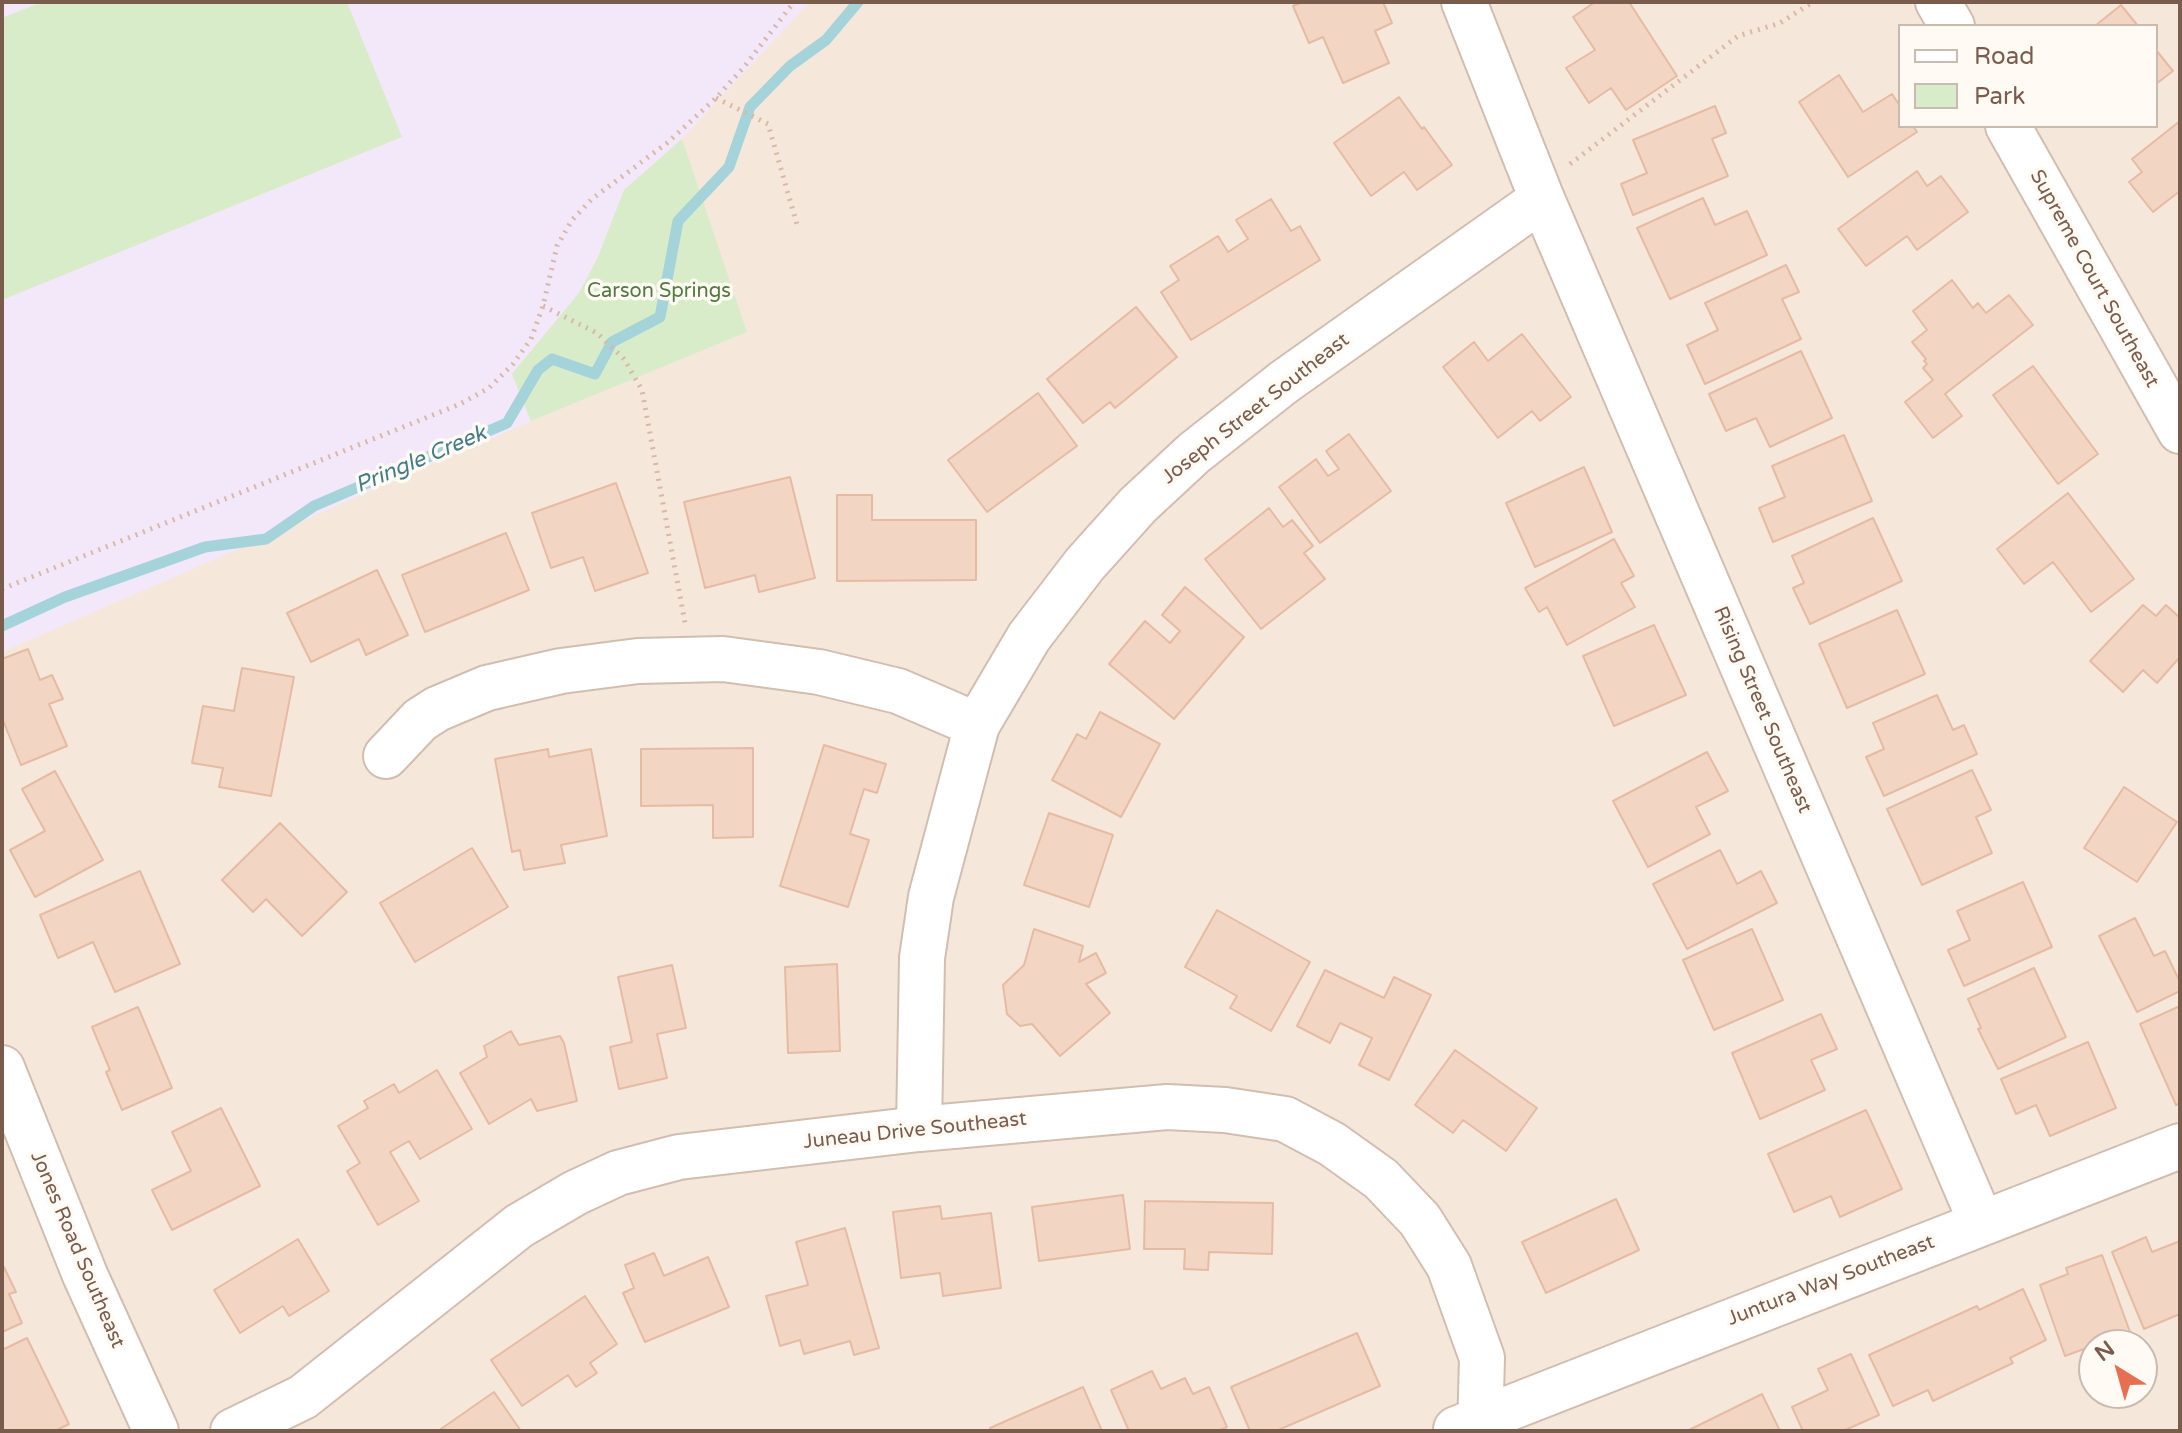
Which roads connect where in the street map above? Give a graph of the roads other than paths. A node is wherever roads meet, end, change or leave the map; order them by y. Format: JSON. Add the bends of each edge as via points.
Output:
{"nodes":[{"id":1,"x":1464,"y":2,"type":"edge"},
{"id":2,"x":1938,"y":2,"type":"edge"},
{"id":3,"x":1951,"y":24,"type":"edge"},
{"id":4,"x":2009,"y":128,"type":"edge"},
{"id":5,"x":1542,"y":199,"type":"junction"},
{"id":6,"x":2180,"y":431,"type":"edge"},
{"id":7,"x":977,"y":725,"type":"junction"},
{"id":8,"x":386,"y":756,"type":"dead end"},
{"id":9,"x":2,"y":1068,"type":"edge"},
{"id":10,"x":919,"y":1129,"type":"junction"},
{"id":11,"x":2180,"y":1146,"type":"edge"},
{"id":12,"x":1981,"y":1222,"type":"junction"},
{"id":13,"x":1471,"y":1427,"type":"edge"},
{"id":14,"x":156,"y":1431,"type":"edge"},
{"id":15,"x":233,"y":1431,"type":"edge"}],
"edges":[{"from":1,"to":5,"type":"street","name":"Rising Street Southeast"},
{"from":2,"to":3,"type":"street"},
{"from":4,"to":6,"type":"street","name":"Supreme Court Southeast"},
{"from":5,"to":7,"type":"street","name":"Joseph Street Southeast","via":[[1284,382],[1138,505],[1029,637]]},
{"from":5,"to":12,"type":"street","name":"Rising Street Southeast"},
{"from":7,"to":8,"type":"street","via":[[898,691],[819,672],[723,659],[638,661],[487,688],[420,720]]},
{"from":7,"to":10,"type":"street","name":"Joseph Street Southeast","via":[[926,928]]},
{"from":9,"to":14,"type":"street","name":"Jones Road Southeast","via":[[85,1275]]},
{"from":10,"to":13,"type":"street","name":"Juneau Drive Southeast","via":[[1167,1107],[1285,1119],[1332,1144],[1381,1179],[1420,1220],[1449,1266],[1482,1358]]},
{"from":10,"to":15,"type":"street","name":"Juneau Drive Southeast","via":[[679,1157],[618,1173],[519,1226],[303,1397]]},
{"from":11,"to":12,"type":"street","name":"Juntura Way Southeast"},
{"from":12,"to":13,"type":"street","name":"Juntura Way Southeast"}]}
